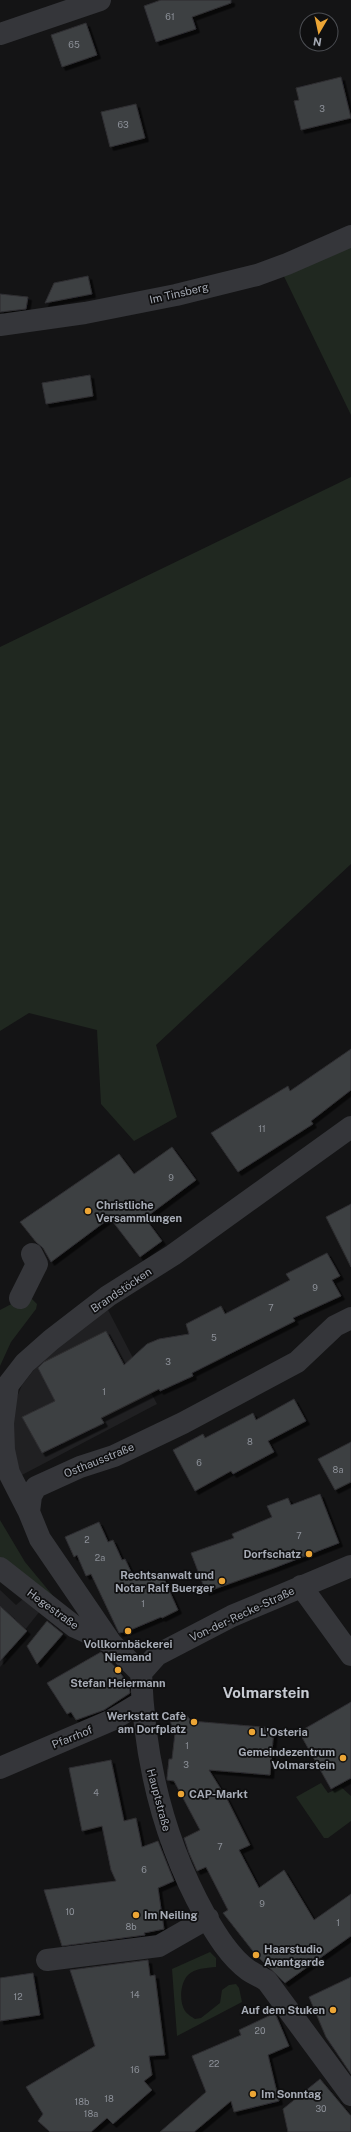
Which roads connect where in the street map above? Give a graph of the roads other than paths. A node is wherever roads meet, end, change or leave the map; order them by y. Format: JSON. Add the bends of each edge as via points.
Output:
{"nodes":[{"id":1,"x":100,"y":0,"type":"edge"},
{"id":2,"x":0,"y":34,"type":"edge"},
{"id":3,"x":351,"y":236,"type":"edge"},
{"id":4,"x":0,"y":325,"type":"edge"},
{"id":5,"x":351,"y":1128,"type":"edge"},
{"id":6,"x":32,"y":1254,"type":"dead end"},
{"id":7,"x":20,"y":1298,"type":"dead end"},
{"id":8,"x":351,"y":1318,"type":"edge"},
{"id":9,"x":29,"y":1512,"type":"junction"},
{"id":10,"x":351,"y":1566,"type":"edge"},
{"id":11,"x":0,"y":1568,"type":"edge"},
{"id":12,"x":301,"y":1586,"type":"junction"},
{"id":13,"x":111,"y":1643,"type":"junction"},
{"id":14,"x":351,"y":1655,"type":"edge"},
{"id":15,"x":141,"y":1673,"type":"junction"},
{"id":16,"x":142,"y":1702,"type":"junction"},
{"id":17,"x":0,"y":1768,"type":"edge"},
{"id":18,"x":208,"y":1918,"type":"junction"},
{"id":19,"x":46,"y":1960,"type":"dead end"},
{"id":20,"x":351,"y":2095,"type":"edge"}],
"edges":[{"from":1,"to":2,"type":"street"},
{"from":3,"to":4,"type":"street","name":"Im Tinsberg","via":[[257,275],[130,304]]},
{"from":5,"to":9,"type":"street","name":"Brandstöcken","via":[[173,1255],[108,1296],[25,1363],[8,1385],[3,1423],[4,1450],[9,1473]]},
{"from":6,"to":7,"type":"street","via":[[37,1264]]},
{"from":8,"to":9,"type":"street","name":"Osthausstraße","via":[[335,1326],[297,1362],[183,1423],[114,1456],[80,1467],[36,1487],[31,1496]]},
{"from":9,"to":13,"type":"street","via":[[40,1539]]},
{"from":10,"to":12,"type":"street","name":"Von-der-Recke-Straße"},
{"from":11,"to":13,"type":"street","name":"Hegestraße","via":[[75,1627]]},
{"from":12,"to":14,"type":"street"},
{"from":12,"to":15,"type":"street","name":"Von-der-Recke-Straße","via":[[232,1616],[157,1655]]},
{"from":13,"to":15,"type":"street"},
{"from":15,"to":16,"type":"street","name":"Hauptstraße"},
{"from":16,"to":17,"type":"street","name":"Pfarrhof","via":[[112,1720]]},
{"from":16,"to":18,"type":"street","name":"Hauptstraße","via":[[151,1768],[161,1812],[176,1857]]},
{"from":18,"to":19,"type":"street","via":[[159,1946]]},
{"from":18,"to":20,"type":"street","name":"Hauptstraße","via":[[221,1941],[247,1969],[267,1981]]}]}
